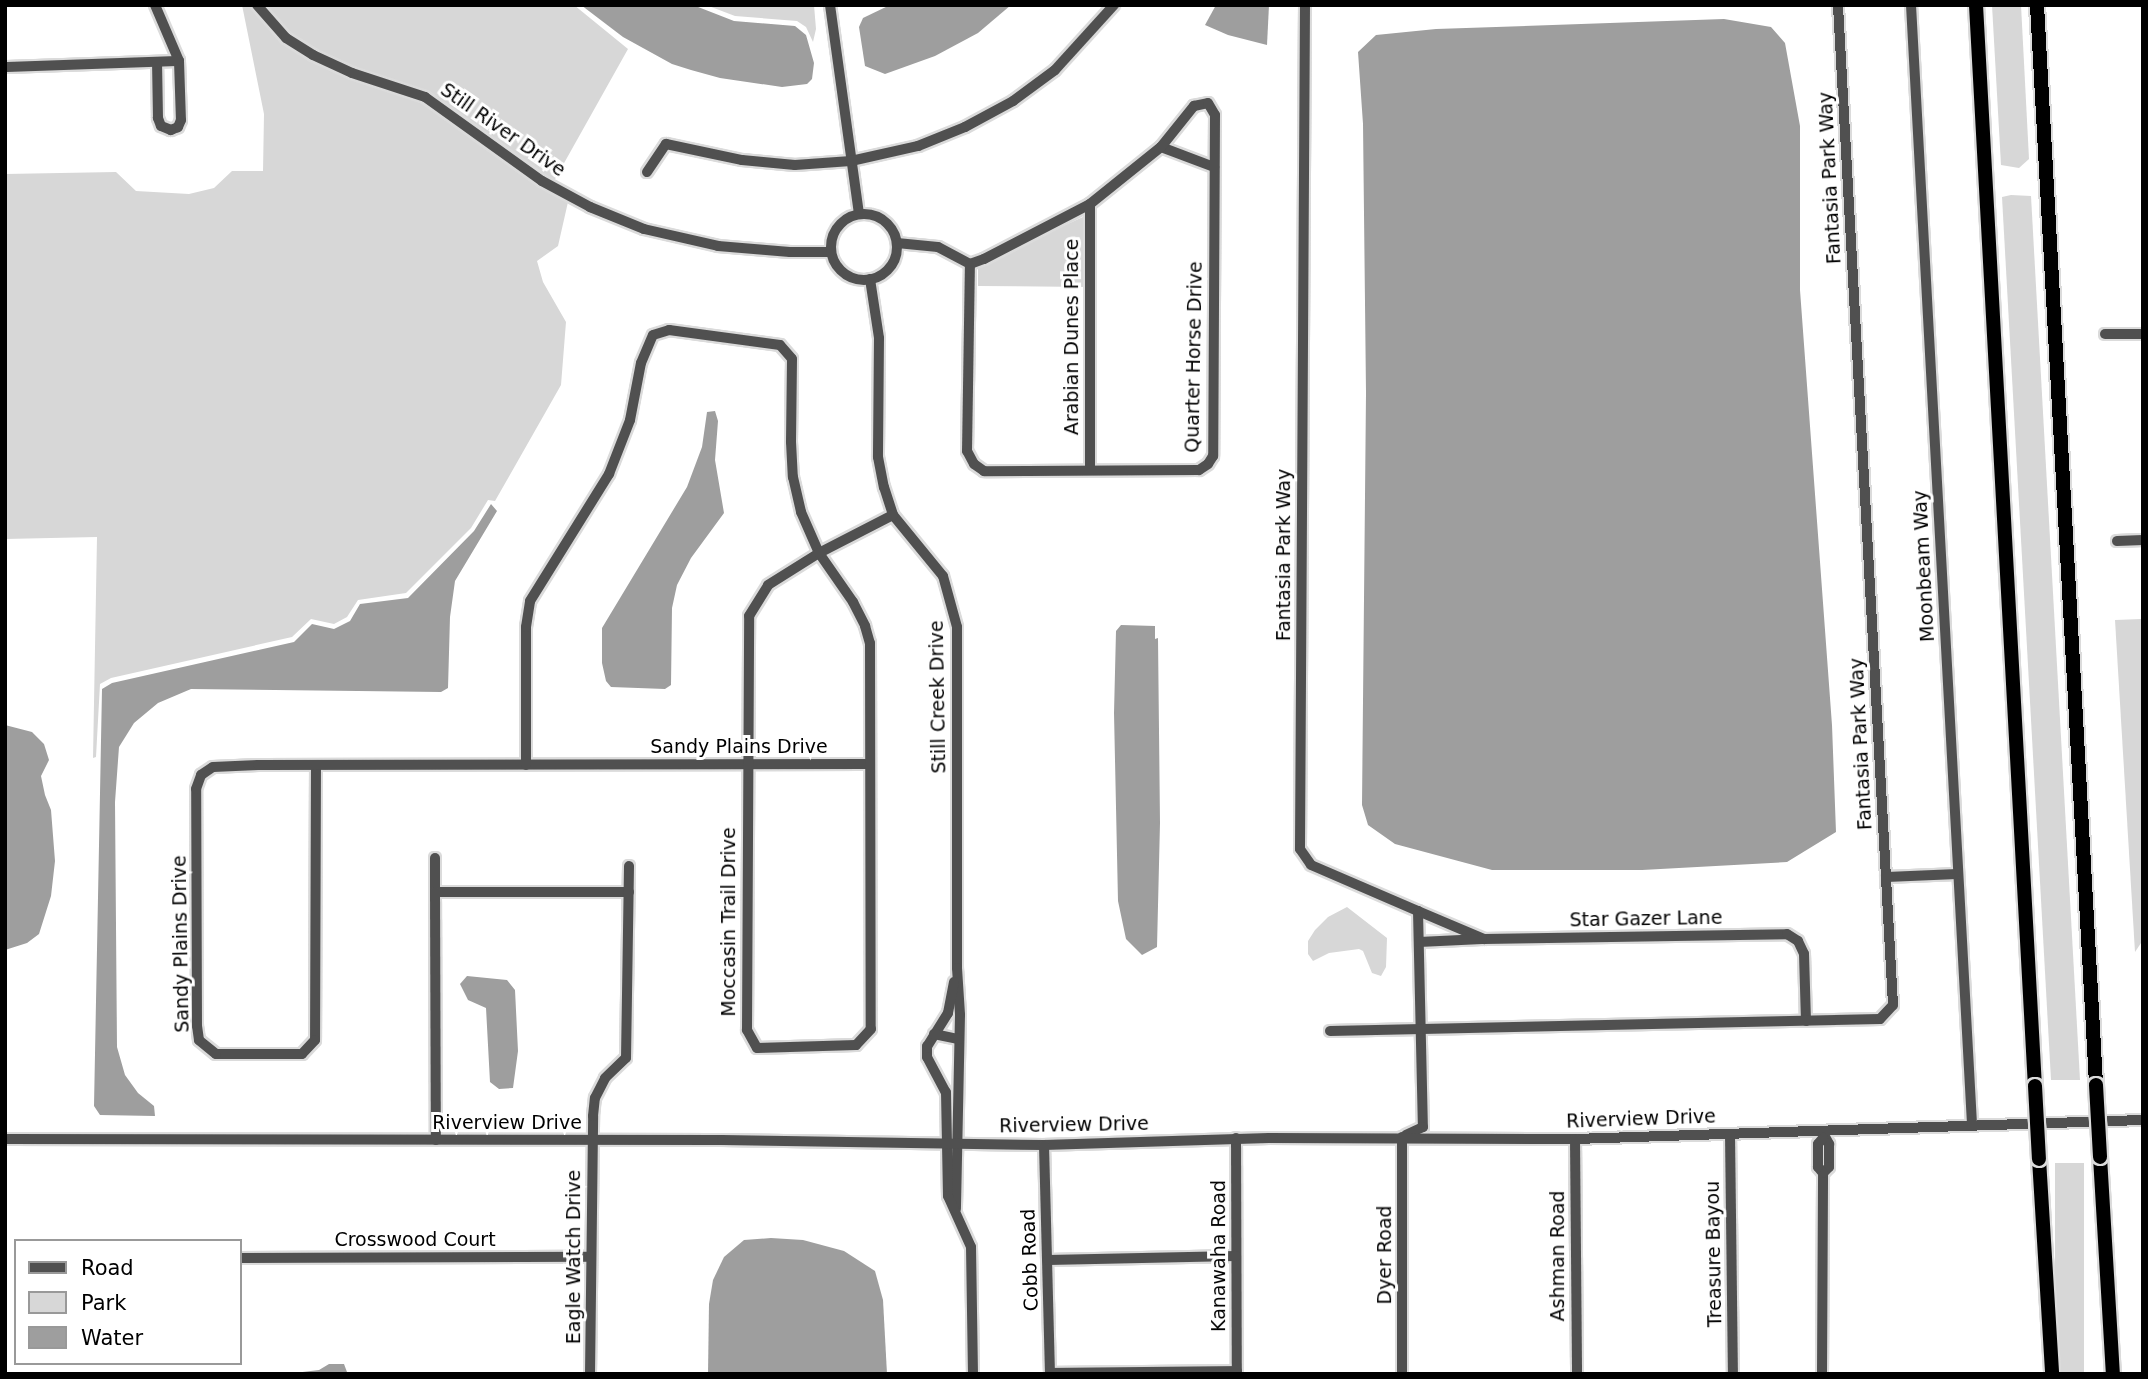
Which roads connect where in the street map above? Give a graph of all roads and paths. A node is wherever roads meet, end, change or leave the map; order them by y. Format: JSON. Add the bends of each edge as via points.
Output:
{"nodes":[{"id":1,"x":155,"y":5,"type":"edge"},
{"id":2,"x":257,"y":5,"type":"edge"},
{"id":3,"x":830,"y":5,"type":"edge"},
{"id":4,"x":1114,"y":5,"type":"edge"},
{"id":5,"x":1305,"y":5,"type":"edge"},
{"id":6,"x":1838,"y":5,"type":"edge"},
{"id":7,"x":1912,"y":5,"type":"edge"},
{"id":8,"x":1976,"y":5,"type":"edge"},
{"id":9,"x":2037,"y":5,"type":"edge"},
{"id":10,"x":178,"y":61,"type":"junction"},
{"id":11,"x":157,"y":62,"type":"junction"},
{"id":12,"x":5,"y":67,"type":"edge"},
{"id":13,"x":1161,"y":147,"type":"junction"},
{"id":14,"x":851,"y":161,"type":"junction"},
{"id":15,"x":1214,"y":167,"type":"junction"},
{"id":16,"x":647,"y":172,"type":"dead end"},
{"id":17,"x":1090,"y":204,"type":"junction"},
{"id":18,"x":859,"y":214,"type":"junction"},
{"id":19,"x":897,"y":243,"type":"junction"},
{"id":20,"x":831,"y":252,"type":"junction"},
{"id":21,"x":970,"y":264,"type":"junction"},
{"id":22,"x":870,"y":279,"type":"junction"},
{"id":23,"x":2105,"y":334,"type":"dead end"},
{"id":24,"x":2143,"y":334,"type":"edge"},
{"id":25,"x":1090,"y":470,"type":"junction"},
{"id":26,"x":893,"y":515,"type":"junction"},
{"id":27,"x":2143,"y":540,"type":"edge"},
{"id":28,"x":2118,"y":541,"type":"dead end"},
{"id":29,"x":819,"y":553,"type":"junction"},
{"id":30,"x":747,"y":764,"type":"junction"},
{"id":31,"x":868,"y":764,"type":"junction"},
{"id":32,"x":316,"y":765,"type":"junction"},
{"id":33,"x":526,"y":765,"type":"junction"},
{"id":34,"x":436,"y":858,"type":"dead end"},
{"id":35,"x":629,"y":866,"type":"dead end"},
{"id":36,"x":1958,"y":874,"type":"junction"},
{"id":37,"x":1886,"y":877,"type":"junction"},
{"id":38,"x":436,"y":892,"type":"junction"},
{"id":39,"x":629,"y":892,"type":"junction"},
{"id":40,"x":1418,"y":911,"type":"junction"},
{"id":41,"x":1484,"y":939,"type":"junction"},
{"id":42,"x":1419,"y":942,"type":"junction"},
{"id":43,"x":957,"y":968,"type":"junction"},
{"id":44,"x":1806,"y":1021,"type":"junction"},
{"id":45,"x":1330,"y":1031,"type":"dead end"},
{"id":46,"x":1422,"y":1031,"type":"junction"},
{"id":47,"x":934,"y":1034,"type":"junction"},
{"id":48,"x":958,"y":1039,"type":"junction"},
{"id":49,"x":2143,"y":1120,"type":"edge"},
{"id":50,"x":1972,"y":1124,"type":"junction"},
{"id":51,"x":1730,"y":1134,"type":"junction"},
{"id":52,"x":1823,"y":1134,"type":"junction"},
{"id":53,"x":1402,"y":1137,"type":"junction"},
{"id":54,"x":5,"y":1139,"type":"edge"},
{"id":55,"x":1236,"y":1139,"type":"junction"},
{"id":56,"x":1575,"y":1139,"type":"junction"},
{"id":57,"x":436,"y":1140,"type":"junction"},
{"id":58,"x":592,"y":1140,"type":"junction"},
{"id":59,"x":945,"y":1144,"type":"junction"},
{"id":60,"x":957,"y":1145,"type":"junction"},
{"id":61,"x":1044,"y":1145,"type":"junction"},
{"id":62,"x":956,"y":1209,"type":"junction"},
{"id":63,"x":1236,"y":1256,"type":"junction"},
{"id":64,"x":242,"y":1258,"type":"edge"},
{"id":65,"x":591,"y":1258,"type":"junction"},
{"id":66,"x":1048,"y":1260,"type":"junction"},
{"id":67,"x":1237,"y":1372,"type":"edge"},
{"id":68,"x":1050,"y":1373,"type":"edge"},
{"id":69,"x":590,"y":1374,"type":"edge"},
{"id":70,"x":973,"y":1374,"type":"edge"},
{"id":71,"x":1402,"y":1374,"type":"edge"},
{"id":72,"x":1577,"y":1374,"type":"edge"},
{"id":73,"x":1732,"y":1374,"type":"edge"},
{"id":74,"x":1822,"y":1374,"type":"edge"},
{"id":75,"x":2052,"y":1374,"type":"edge"},
{"id":76,"x":2113,"y":1374,"type":"edge"}],
"edges":[{"from":1,"to":10,"type":"street"},
{"from":2,"to":20,"type":"street","name":"Still River Drive","via":[[286,38],[313,55],[425,97],[542,181],[590,207],[644,229],[718,246]]},
{"from":3,"to":14,"type":"street"},
{"from":4,"to":14,"type":"street","via":[[1055,70],[1013,101],[918,146]]},
{"from":5,"to":40,"type":"street","name":"Fantasia Park Way","via":[[1300,849],[1311,865]]},
{"from":6,"to":37,"type":"street","name":"Fantasia Park Way"},
{"from":7,"to":36,"type":"street","name":"Moonbeam Way"},
{"from":8,"to":75,"type":"highway","bridge":true},
{"from":9,"to":76,"type":"highway","bridge":true},
{"from":10,"to":11,"type":"street"},
{"from":10,"to":11,"type":"street","via":[[181,120],[171,130],[161,126],[158,118]]},
{"from":11,"to":12,"type":"street"},
{"from":13,"to":15,"type":"street"},
{"from":13,"to":15,"type":"street","name":"Quarter Horse Drive","via":[[1194,106],[1208,103],[1216,115]]},
{"from":13,"to":17,"type":"street","name":"Quarter Horse Drive"},
{"from":14,"to":16,"type":"street","via":[[795,165],[742,160],[666,144]]},
{"from":14,"to":18,"type":"street"},
{"from":15,"to":25,"type":"street","name":"Quarter Horse Drive","via":[[1213,456],[1199,470]]},
{"from":17,"to":21,"type":"street","name":"Quarter Horse Drive"},
{"from":17,"to":25,"type":"street","name":"Arabian Dunes Place"},
{"from":18,"to":19,"type":"street","via":[[880,218]]},
{"from":18,"to":20,"type":"street","via":[[841,223],[831,241]]},
{"from":19,"to":21,"type":"street","via":[[939,247]]},
{"from":19,"to":22,"type":"street","via":[[887,270]]},
{"from":20,"to":22,"type":"street","via":[[840,271],[859,280]]},
{"from":21,"to":25,"type":"street","name":"Quarter Horse Drive","via":[[967,451],[974,464],[984,471]]},
{"from":22,"to":26,"type":"street","name":"Still Creek Drive","via":[[879,338],[878,457]]},
{"from":23,"to":24,"type":"street"},
{"from":26,"to":29,"type":"street","name":"Moccasin Trail Drive"},
{"from":26,"to":43,"type":"street","name":"Still Creek Drive","via":[[943,576],[957,627]]},
{"from":27,"to":28,"type":"street"},
{"from":29,"to":30,"type":"street","name":"Moccasin Trail Drive","via":[[768,586],[749,616]]},
{"from":29,"to":31,"type":"street","name":"Moccasin Trail Drive","via":[[853,602],[870,643]]},
{"from":29,"to":33,"type":"street","name":"Moccasin Trail Drive","via":[[801,512],[793,477],[792,359],[780,345],[669,330],[653,335],[610,474],[530,601]]},
{"from":30,"to":31,"type":"street","name":"Sandy Plains Drive"},
{"from":30,"to":31,"type":"street","name":"Moccasin Trail Drive","via":[[747,1030],[757,1048],[856,1045],[871,1029]]},
{"from":30,"to":33,"type":"street","name":"Sandy Plains Drive"},
{"from":32,"to":32,"type":"street","name":"Sandy Plains Drive","via":[[315,1040],[302,1054],[216,1054],[200,1040],[197,1026],[196,789],[201,775],[213,767]]},
{"from":32,"to":33,"type":"street","name":"Sandy Plains Drive"},
{"from":34,"to":38,"type":"street"},
{"from":35,"to":39,"type":"street","name":"Eagle Watch Drive"},
{"from":36,"to":37,"type":"street"},
{"from":36,"to":50,"type":"street","name":"Moonbeam Way"},
{"from":37,"to":44,"type":"street","name":"Fantasia Park Way","via":[[1893,1005],[1881,1019]]},
{"from":38,"to":39,"type":"street"},
{"from":38,"to":57,"type":"street"},
{"from":39,"to":58,"type":"street","name":"Eagle Watch Drive","via":[[626,1058],[605,1078],[595,1098]]},
{"from":40,"to":41,"type":"street","name":"Star Gazer Lane"},
{"from":40,"to":42,"type":"street"},
{"from":41,"to":42,"type":"street"},
{"from":41,"to":44,"type":"street","name":"Star Gazer Lane","via":[[1787,934],[1798,941],[1804,954]]},
{"from":42,"to":46,"type":"street"},
{"from":43,"to":47,"type":"street","name":"Still Creek Drive","via":[[948,1013]]},
{"from":43,"to":48,"type":"street","name":"Still Creek Drive"},
{"from":44,"to":46,"type":"street","name":"Fantasia Park Way"},
{"from":45,"to":46,"type":"street","name":"Fantasia Park Way"},
{"from":46,"to":53,"type":"street","via":[[1423,1127]]},
{"from":47,"to":48,"type":"street"},
{"from":47,"to":59,"type":"street","name":"Still Creek Drive","via":[[927,1057],[946,1092]]},
{"from":48,"to":60,"type":"street","name":"Still Creek Drive"},
{"from":49,"to":50,"type":"street","name":"Riverview Drive"},
{"from":50,"to":52,"type":"street","name":"Riverview Drive"},
{"from":51,"to":52,"type":"street","name":"Riverview Drive"},
{"from":51,"to":56,"type":"street","name":"Riverview Drive"},
{"from":51,"to":73,"type":"street","name":"Treasure Bayou"},
{"from":52,"to":74,"type":"street","via":[[1818,1144],[1818,1167],[1824,1174]]},
{"from":53,"to":55,"type":"street","name":"Riverview Drive"},
{"from":53,"to":56,"type":"street","name":"Riverview Drive"},
{"from":53,"to":71,"type":"street","name":"Dyer Road"},
{"from":54,"to":57,"type":"street","name":"Riverview Drive"},
{"from":55,"to":61,"type":"street","name":"Riverview Drive"},
{"from":55,"to":63,"type":"street","name":"Kanawaha Road"},
{"from":56,"to":72,"type":"street","name":"Ashman Road"},
{"from":57,"to":58,"type":"street","name":"Riverview Drive"},
{"from":58,"to":59,"type":"street","name":"Riverview Drive"},
{"from":58,"to":65,"type":"street","name":"Eagle Watch Drive"},
{"from":59,"to":60,"type":"street","name":"Riverview Drive"},
{"from":59,"to":62,"type":"street","name":"Still Creek Drive","via":[[948,1196]]},
{"from":60,"to":61,"type":"street","name":"Riverview Drive"},
{"from":60,"to":62,"type":"street","name":"Still Creek Drive"},
{"from":61,"to":66,"type":"street","name":"Cobb Road"},
{"from":62,"to":70,"type":"street","name":"Still Creek Drive","via":[[971,1247]]},
{"from":63,"to":66,"type":"street"},
{"from":63,"to":67,"type":"street","name":"Kanawaha Road"},
{"from":64,"to":65,"type":"street","name":"Crosswood Court"},
{"from":65,"to":69,"type":"street","name":"Eagle Watch Drive"},
{"from":66,"to":68,"type":"street","name":"Cobb Road"},
{"from":67,"to":68,"type":"street"}]}
